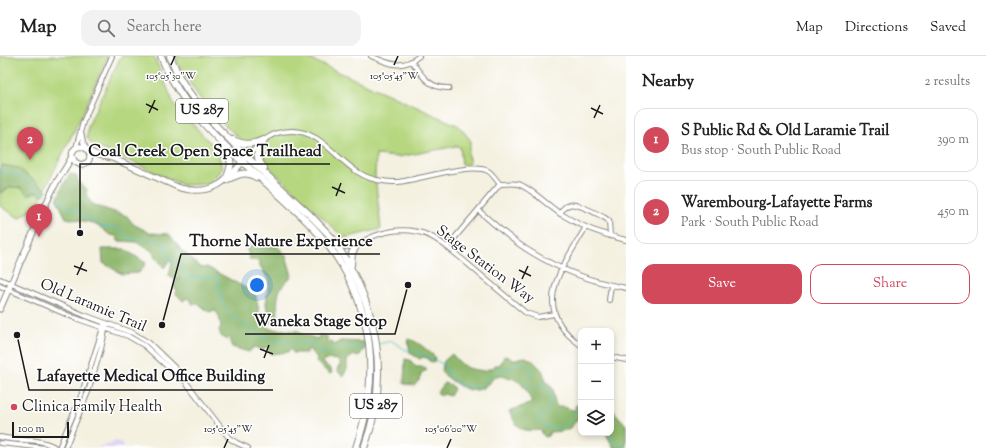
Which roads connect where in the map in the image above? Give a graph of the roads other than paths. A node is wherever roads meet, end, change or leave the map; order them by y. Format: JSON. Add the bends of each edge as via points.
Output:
{"nodes":[{"id":1,"x":112,"y":56,"type":"edge"},
{"id":2,"x":161,"y":56,"type":"edge"},
{"id":3,"x":170,"y":56,"type":"edge"},
{"id":4,"x":371,"y":56,"type":"edge"},
{"id":5,"x":419,"y":56,"type":"edge"},
{"id":6,"x":412,"y":62,"type":"junction"},
{"id":7,"x":449,"y":88,"type":"dead end"},
{"id":8,"x":81,"y":131,"type":"junction"},
{"id":9,"x":210,"y":132,"type":"junction"},
{"id":10,"x":226,"y":136,"type":"junction"},
{"id":11,"x":264,"y":140,"type":"junction"},
{"id":12,"x":75,"y":149,"type":"junction"},
{"id":13,"x":87,"y":149,"type":"junction"},
{"id":14,"x":72,"y":156,"type":"junction"},
{"id":15,"x":245,"y":159,"type":"junction"},
{"id":16,"x":89,"y":161,"type":"junction"},
{"id":17,"x":119,"y":161,"type":"junction"},
{"id":18,"x":78,"y":164,"type":"junction"},
{"id":19,"x":63,"y":172,"type":"junction"},
{"id":20,"x":226,"y":180,"type":"junction"},
{"id":21,"x":266,"y":184,"type":"junction"},
{"id":22,"x":500,"y":184,"type":"junction"},
{"id":23,"x":278,"y":185,"type":"junction"},
{"id":24,"x":478,"y":210,"type":"junction"},
{"id":25,"x":560,"y":214,"type":"junction"},
{"id":26,"x":586,"y":227,"type":"junction"},
{"id":27,"x":610,"y":236,"type":"junction"},
{"id":28,"x":333,"y":240,"type":"junction"},
{"id":29,"x":626,"y":240,"type":"edge"},
{"id":30,"x":357,"y":245,"type":"junction"},
{"id":31,"x":447,"y":247,"type":"junction"},
{"id":32,"x":562,"y":268,"type":"junction"},
{"id":33,"x":352,"y":269,"type":"junction"},
{"id":34,"x":0,"y":279,"type":"edge"},
{"id":35,"x":612,"y":285,"type":"junction"},
{"id":36,"x":0,"y":286,"type":"edge"},
{"id":37,"x":10,"y":287,"type":"junction"},
{"id":38,"x":626,"y":288,"type":"edge"},
{"id":39,"x":609,"y":300,"type":"dead end"},
{"id":40,"x":0,"y":309,"type":"edge"},
{"id":41,"x":554,"y":314,"type":"junction"},
{"id":42,"x":105,"y":326,"type":"junction"},
{"id":43,"x":578,"y":343,"type":"edge"},
{"id":44,"x":614,"y":358,"type":"edge"},
{"id":45,"x":626,"y":360,"type":"edge"},
{"id":46,"x":0,"y":437,"type":"edge"},
{"id":47,"x":0,"y":443,"type":"edge"},
{"id":48,"x":46,"y":448,"type":"edge"},
{"id":49,"x":56,"y":448,"type":"edge"},
{"id":50,"x":59,"y":448,"type":"edge"},
{"id":51,"x":65,"y":448,"type":"edge"},
{"id":52,"x":248,"y":448,"type":"edge"},
{"id":53,"x":356,"y":448,"type":"edge"},
{"id":54,"x":364,"y":448,"type":"edge"}],
"edges":[{"from":1,"to":8,"type":"street"},
{"from":2,"to":9,"type":"main road","number":"US 287","via":[[182,96]]},
{"from":3,"to":10,"type":"main road","number":"US 287","via":[[194,100]]},
{"from":4,"to":6,"type":"street","via":[[388,64]]},
{"from":5,"to":6,"type":"street"},
{"from":6,"to":7,"type":"street","via":[[430,84]]},
{"from":8,"to":12,"type":"street"},
{"from":8,"to":13,"type":"street"},
{"from":9,"to":15,"type":"main road","number":"US 287"},
{"from":9,"to":20,"type":"main road","via":[[230,156],[231,164]]},
{"from":10,"to":11,"type":"main road","via":[[248,145]]},
{"from":10,"to":15,"type":"main road","number":"US 287"},
{"from":11,"to":15,"type":"street"},
{"from":11,"to":22,"type":"street","via":[[280,132],[309,134],[322,142],[351,169],[381,181],[406,181],[473,168],[487,170]]},
{"from":11,"to":23,"type":"main road","via":[[257,154],[258,161]]},
{"from":12,"to":13,"type":"street"},
{"from":12,"to":14,"type":"street"},
{"from":13,"to":16,"type":"street"},
{"from":13,"to":17,"type":"street"},
{"from":14,"to":18,"type":"street"},
{"from":14,"to":19,"type":"street"},
{"from":15,"to":20,"type":"street"},
{"from":15,"to":21,"type":"main road","number":"US 287"},
{"from":15,"to":23,"type":"main road","number":"US 287"},
{"from":16,"to":17,"type":"street"},
{"from":16,"to":18,"type":"street"},
{"from":17,"to":20,"type":"street","via":[[190,190],[207,190]]},
{"from":18,"to":19,"type":"street"},
{"from":19,"to":37,"type":"street"},
{"from":20,"to":21,"type":"main road","via":[[245,173]]},
{"from":21,"to":53,"type":"main road","number":"US 287","via":[[318,232],[338,258],[357,296],[368,334],[370,386],[364,424]]},
{"from":22,"to":24,"type":"street"},
{"from":22,"to":25,"type":"street","via":[[524,186]]},
{"from":23,"to":28,"type":"main road","number":"US 287"},
{"from":24,"to":31,"type":"street"},
{"from":24,"to":32,"type":"street","via":[[530,252]]},
{"from":25,"to":26,"type":"street"},
{"from":25,"to":27,"type":"street","via":[[571,204],[591,211],[609,221]]},
{"from":26,"to":27,"type":"street"},
{"from":26,"to":32,"type":"street"},
{"from":27,"to":29,"type":"street"},
{"from":28,"to":30,"type":"main road","via":[[345,246]]},
{"from":28,"to":33,"type":"main road","number":"US 287"},
{"from":30,"to":31,"type":"street","name":"Stage Station Way","via":[[368,237],[398,230],[430,236]]},
{"from":30,"to":33,"type":"main road","via":[[350,257]]},
{"from":31,"to":41,"type":"street","name":"Stage Station Way","via":[[526,312],[538,317]]},
{"from":32,"to":35,"type":"street"},
{"from":32,"to":41,"type":"street","via":[[553,291]]},
{"from":33,"to":54,"type":"main road","number":"US 287","via":[[368,306],[379,362],[375,409]]},
{"from":34,"to":37,"type":"street","name":"Old Laramie Trail"},
{"from":35,"to":38,"type":"street"},
{"from":35,"to":39,"type":"street"},
{"from":36,"to":37,"type":"street","name":"Old Laramie Trail"},
{"from":37,"to":40,"type":"street"},
{"from":37,"to":42,"type":"street","name":"Old Laramie Trail","via":[[67,308]]},
{"from":41,"to":43,"type":"street","via":[[562,328]]},
{"from":42,"to":50,"type":"street","via":[[81,396]]},
{"from":42,"to":51,"type":"street","via":[[88,392]]},
{"from":42,"to":52,"type":"street","name":"Old Laramie Trail","via":[[133,333],[148,343],[176,369],[229,438]]},
{"from":44,"to":45,"type":"street"},
{"from":46,"to":49,"type":"street","via":[[38,442]]},
{"from":47,"to":48,"type":"street"}]}
